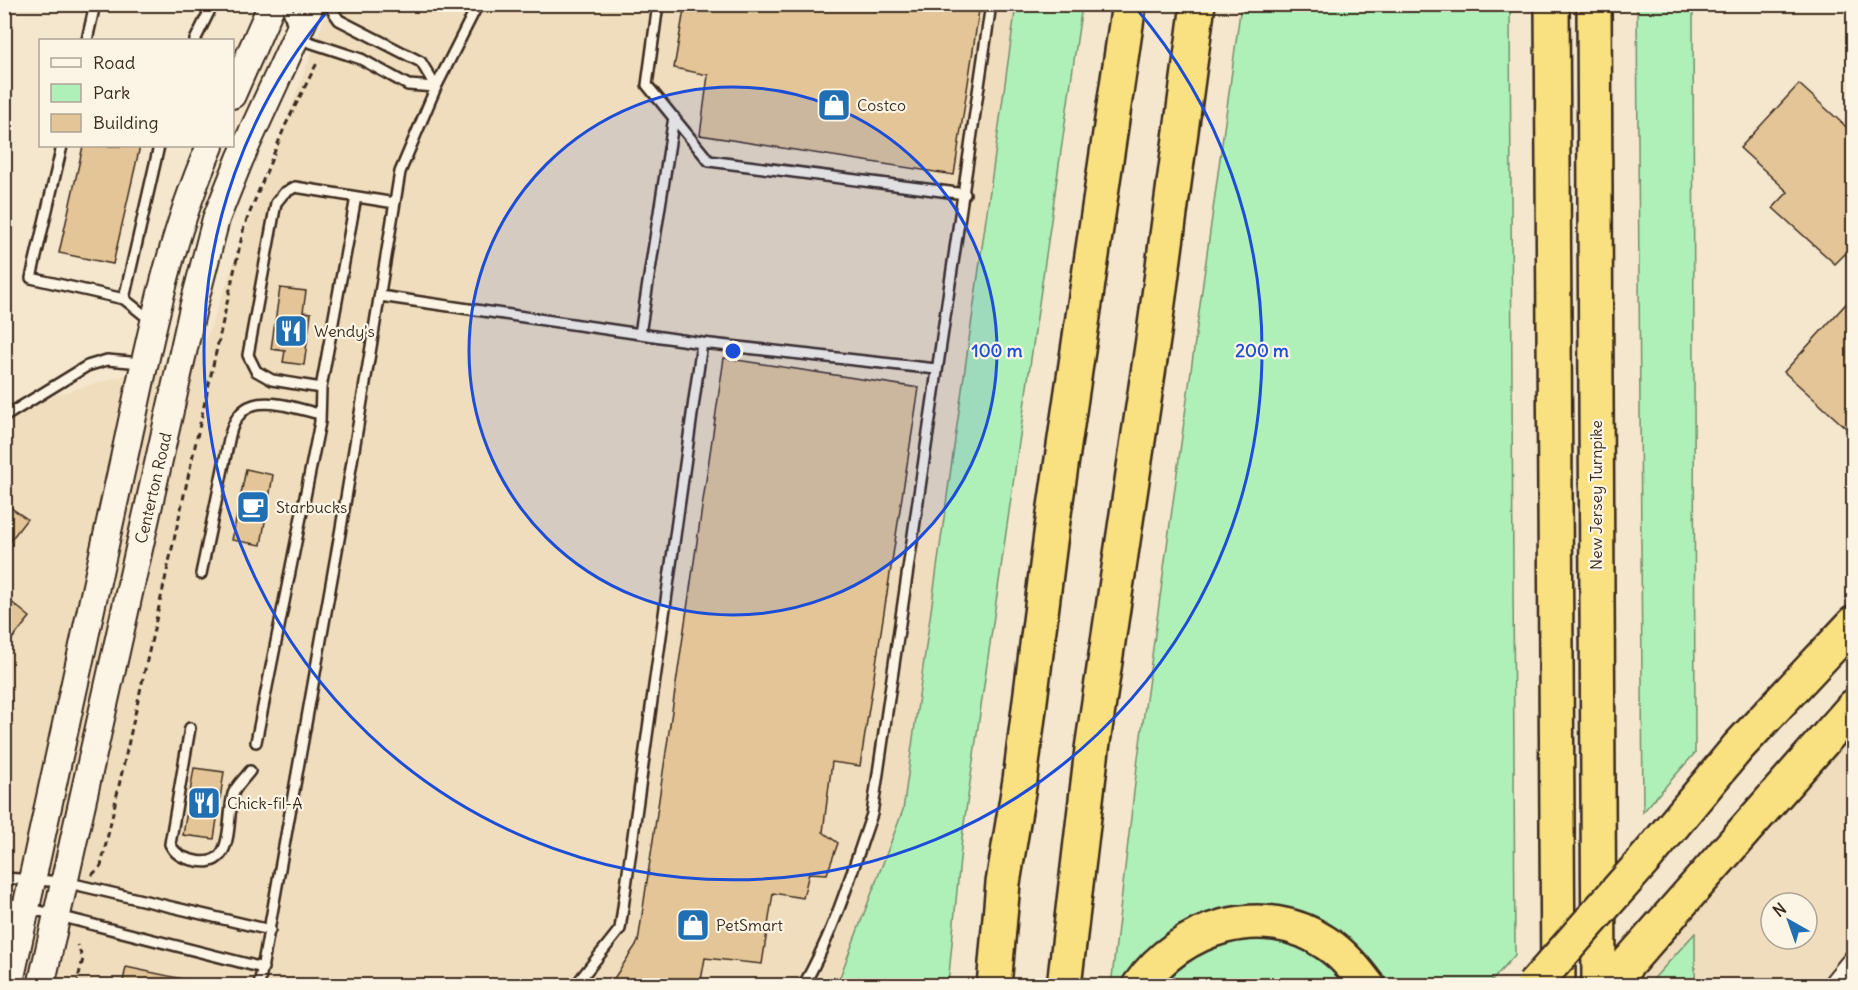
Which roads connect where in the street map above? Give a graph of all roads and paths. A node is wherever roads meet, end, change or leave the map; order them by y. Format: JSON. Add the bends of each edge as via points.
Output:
{"nodes":[{"id":1,"x":95,"y":4,"type":"edge"},
{"id":2,"x":213,"y":4,"type":"edge"},
{"id":3,"x":272,"y":4,"type":"edge"},
{"id":4,"x":286,"y":4,"type":"edge"},
{"id":5,"x":311,"y":4,"type":"edge"},
{"id":6,"x":328,"y":4,"type":"edge"},
{"id":7,"x":478,"y":4,"type":"edge"},
{"id":8,"x":658,"y":4,"type":"edge"},
{"id":9,"x":991,"y":4,"type":"edge"},
{"id":10,"x":1129,"y":4,"type":"edge"},
{"id":11,"x":1198,"y":4,"type":"edge"},
{"id":12,"x":1552,"y":4,"type":"edge"},
{"id":13,"x":1594,"y":4,"type":"edge"},
{"id":14,"x":297,"y":38,"type":"junction"},
{"id":15,"x":87,"y":39,"type":"edge"},
{"id":16,"x":196,"y":39,"type":"edge"},
{"id":17,"x":318,"y":61,"type":"dead end"},
{"id":18,"x":236,"y":79,"type":"edge"},
{"id":19,"x":436,"y":87,"type":"junction"},
{"id":20,"x":674,"y":117,"type":"junction"},
{"id":21,"x":234,"y":135,"type":"edge"},
{"id":22,"x":62,"y":147,"type":"edge"},
{"id":23,"x":159,"y":147,"type":"edge"},
{"id":24,"x":210,"y":147,"type":"edge"},
{"id":25,"x":230,"y":147,"type":"edge"},
{"id":26,"x":966,"y":194,"type":"junction"},
{"id":27,"x":356,"y":197,"type":"junction"},
{"id":28,"x":395,"y":203,"type":"junction"},
{"id":29,"x":216,"y":219,"type":"junction"},
{"id":30,"x":380,"y":296,"type":"junction"},
{"id":31,"x":124,"y":299,"type":"junction"},
{"id":32,"x":155,"y":324,"type":"junction"},
{"id":33,"x":640,"y":334,"type":"junction"},
{"id":34,"x":702,"y":343,"type":"junction"},
{"id":35,"x":146,"y":363,"type":"junction"},
{"id":36,"x":936,"y":369,"type":"junction"},
{"id":37,"x":321,"y":388,"type":"junction"},
{"id":38,"x":320,"y":414,"type":"junction"},
{"id":39,"x":4,"y":417,"type":"edge"},
{"id":40,"x":201,"y":574,"type":"dead end"},
{"id":41,"x":1854,"y":623,"type":"edge"},
{"id":42,"x":1854,"y":706,"type":"edge"},
{"id":43,"x":190,"y":728,"type":"dead end"},
{"id":44,"x":256,"y":742,"type":"dead end"},
{"id":45,"x":250,"y":771,"type":"dead end"},
{"id":46,"x":92,"y":875,"type":"dead end"},
{"id":47,"x":4,"y":878,"type":"edge"},
{"id":48,"x":32,"y":880,"type":"junction"},
{"id":49,"x":64,"y":882,"type":"junction"},
{"id":50,"x":1004,"y":883,"type":"junction"},
{"id":51,"x":16,"y":904,"type":"edge"},
{"id":52,"x":58,"y":914,"type":"junction"},
{"id":53,"x":270,"y":930,"type":"junction"},
{"id":54,"x":77,"y":945,"type":"dead end"},
{"id":55,"x":1854,"y":958,"type":"edge"},
{"id":56,"x":263,"y":968,"type":"junction"},
{"id":57,"x":9,"y":986,"type":"edge"},
{"id":58,"x":41,"y":986,"type":"edge"},
{"id":59,"x":76,"y":986,"type":"edge"},
{"id":60,"x":260,"y":986,"type":"edge"},
{"id":61,"x":575,"y":986,"type":"edge"},
{"id":62,"x":803,"y":986,"type":"edge"},
{"id":63,"x":977,"y":986,"type":"edge"},
{"id":64,"x":994,"y":986,"type":"edge"},
{"id":65,"x":1064,"y":986,"type":"edge"},
{"id":66,"x":1139,"y":986,"type":"edge"},
{"id":67,"x":1368,"y":986,"type":"edge"},
{"id":68,"x":1533,"y":986,"type":"edge"},
{"id":69,"x":1558,"y":986,"type":"edge"},
{"id":70,"x":1599,"y":986,"type":"edge"},
{"id":71,"x":1608,"y":986,"type":"edge"},
{"id":72,"x":1830,"y":986,"type":"edge"}],
"edges":[{"from":1,"to":15,"type":"lane"},
{"from":2,"to":16,"type":"lane"},
{"from":3,"to":18,"type":"main road"},
{"from":4,"to":14,"type":"lane"},
{"from":5,"to":14,"type":"main road","name":"Centerton Road"},
{"from":6,"to":19,"type":"lane","via":[[339,20],[421,62]]},
{"from":7,"to":19,"type":"lane"},
{"from":8,"to":20,"type":"lane","via":[[647,85]]},
{"from":9,"to":26,"type":"lane"},
{"from":10,"to":50,"type":"highway"},
{"from":11,"to":65,"type":"highway","via":[[1156,322],[1092,749]]},
{"from":12,"to":69,"type":"highway"},
{"from":13,"to":70,"type":"highway","name":"New Jersey Turnpike"},
{"from":14,"to":19,"type":"lane","via":[[361,59],[408,85]]},
{"from":14,"to":29,"type":"main road","name":"Centerton Road"},
{"from":17,"to":46,"type":"path","via":[[285,126],[244,227],[101,866]]},
{"from":18,"to":21,"type":"main road","via":[[249,100]]},
{"from":19,"to":28,"type":"lane","via":[[400,172]]},
{"from":20,"to":26,"type":"lane","via":[[709,161]]},
{"from":20,"to":33,"type":"lane"},
{"from":22,"to":31,"type":"lane","via":[[31,278]]},
{"from":23,"to":31,"type":"lane"},
{"from":24,"to":32,"type":"main road","name":"Centerton Road","via":[[196,178]]},
{"from":25,"to":29,"type":"main road","via":[[215,182]]},
{"from":26,"to":36,"type":"lane"},
{"from":27,"to":28,"type":"lane"},
{"from":27,"to":37,"type":"lane"},
{"from":27,"to":37,"type":"lane","via":[[295,187],[284,193],[276,203],[258,293],[248,356],[256,371],[272,380]]},
{"from":28,"to":30,"type":"lane"},
{"from":29,"to":49,"type":"main road","name":"Centerton Road"},
{"from":30,"to":33,"type":"lane"},
{"from":30,"to":53,"type":"lane"},
{"from":31,"to":32,"type":"lane"},
{"from":32,"to":35,"type":"main road","name":"Centerton Road"},
{"from":33,"to":34,"type":"lane"},
{"from":34,"to":36,"type":"lane"},
{"from":34,"to":61,"type":"lane","via":[[620,929]]},
{"from":35,"to":39,"type":"lane","via":[[107,360],[87,366]]},
{"from":35,"to":48,"type":"main road","name":"Centerton Road"},
{"from":36,"to":62,"type":"lane","via":[[872,814],[845,891]]},
{"from":37,"to":38,"type":"lane"},
{"from":38,"to":40,"type":"lane","via":[[260,402],[241,410],[231,429]]},
{"from":38,"to":44,"type":"lane"},
{"from":41,"to":68,"type":"highway","bridge":true,"via":[[1738,747],[1647,858]]},
{"from":42,"to":71,"type":"highway"},
{"from":43,"to":45,"type":"lane","via":[[170,844],[179,856],[204,863],[216,860],[224,852],[234,792]]},
{"from":47,"to":48,"type":"lane"},
{"from":48,"to":49,"type":"lane"},
{"from":48,"to":51,"type":"main road","name":"Centerton Road"},
{"from":49,"to":52,"type":"main road","name":"Centerton Road"},
{"from":49,"to":53,"type":"lane"},
{"from":50,"to":63,"type":"highway"},
{"from":50,"to":64,"type":"highway"},
{"from":51,"to":52,"type":"lane"},
{"from":51,"to":57,"type":"main road","name":"Centerton Road"},
{"from":52,"to":56,"type":"lane"},
{"from":52,"to":58,"type":"main road","name":"Centerton Road"},
{"from":53,"to":56,"type":"lane"},
{"from":54,"to":59,"type":"path","via":[[83,959]]},
{"from":55,"to":72,"type":"street"},
{"from":56,"to":60,"type":"lane"},
{"from":66,"to":67,"type":"highway","via":[[1167,954],[1198,934],[1232,924],[1265,922],[1297,928],[1325,942],[1350,962]]}]}
